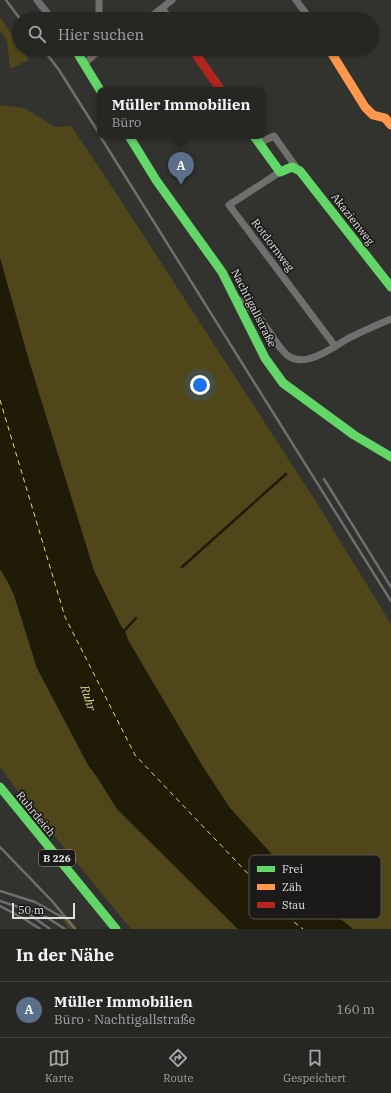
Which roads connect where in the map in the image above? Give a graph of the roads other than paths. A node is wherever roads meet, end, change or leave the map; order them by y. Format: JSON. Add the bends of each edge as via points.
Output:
{"nodes":[{"id":1,"x":37,"y":0,"type":"edge"},
{"id":2,"x":99,"y":0,"type":"edge"},
{"id":3,"x":172,"y":0,"type":"edge"},
{"id":4,"x":296,"y":0,"type":"edge"},
{"id":5,"x":162,"y":8,"type":"junction"},
{"id":6,"x":46,"y":12,"type":"edge"},
{"id":7,"x":99,"y":12,"type":"edge"},
{"id":8,"x":157,"y":12,"type":"edge"},
{"id":9,"x":165,"y":12,"type":"edge"},
{"id":10,"x":305,"y":12,"type":"edge"},
{"id":11,"x":80,"y":56,"type":"edge"},
{"id":12,"x":93,"y":56,"type":"edge"},
{"id":13,"x":197,"y":56,"type":"edge"},
{"id":14,"x":333,"y":56,"type":"edge"},
{"id":15,"x":84,"y":64,"type":"junction"},
{"id":16,"x":98,"y":87,"type":"edge"},
{"id":17,"x":219,"y":87,"type":"edge"},
{"id":18,"x":389,"y":121,"type":"edge"},
{"id":19,"x":131,"y":139,"type":"edge"},
{"id":20,"x":265,"y":139,"type":"edge"},
{"id":21,"x":257,"y":141,"type":"edge"},
{"id":22,"x":296,"y":167,"type":"junction"},
{"id":23,"x":280,"y":172,"type":"junction"},
{"id":24,"x":391,"y":287,"type":"edge"},
{"id":25,"x":236,"y":298,"type":"junction"},
{"id":26,"x":391,"y":319,"type":"edge"},
{"id":27,"x":335,"y":346,"type":"junction"},
{"id":28,"x":391,"y":457,"type":"edge"},
{"id":29,"x":0,"y":787,"type":"edge"},
{"id":30,"x":116,"y":929,"type":"edge"}],
"edges":[{"from":1,"to":6,"type":"street"},
{"from":2,"to":7,"type":"street"},
{"from":3,"to":5,"type":"street"},
{"from":4,"to":10,"type":"street"},
{"from":5,"to":8,"type":"street"},
{"from":5,"to":9,"type":"street"},
{"from":11,"to":15,"type":"street"},
{"from":12,"to":15,"type":"street"},
{"from":13,"to":17,"type":"street"},
{"from":14,"to":18,"type":"street","via":[[365,107],[373,116]]},
{"from":15,"to":16,"type":"street"},
{"from":19,"to":25,"type":"street","name":"Nachtigallstraße","via":[[156,180],[222,272]]},
{"from":20,"to":22,"type":"street","name":"Akazienweg","via":[[274,136]]},
{"from":21,"to":23,"type":"street","name":"Akazienweg"},
{"from":22,"to":23,"type":"street"},
{"from":22,"to":24,"type":"street","name":"Akazienweg"},
{"from":23,"to":27,"type":"street","name":"Rotdornweg","via":[[229,205]]},
{"from":25,"to":27,"type":"street","via":[[255,312],[290,357],[315,357]]},
{"from":25,"to":28,"type":"street","name":"Nachtigallstraße","via":[[265,358],[283,383],[354,435]]},
{"from":26,"to":27,"type":"street"},
{"from":29,"to":30,"type":"street","name":"Ruhrdeich","number":"B 226"}]}
